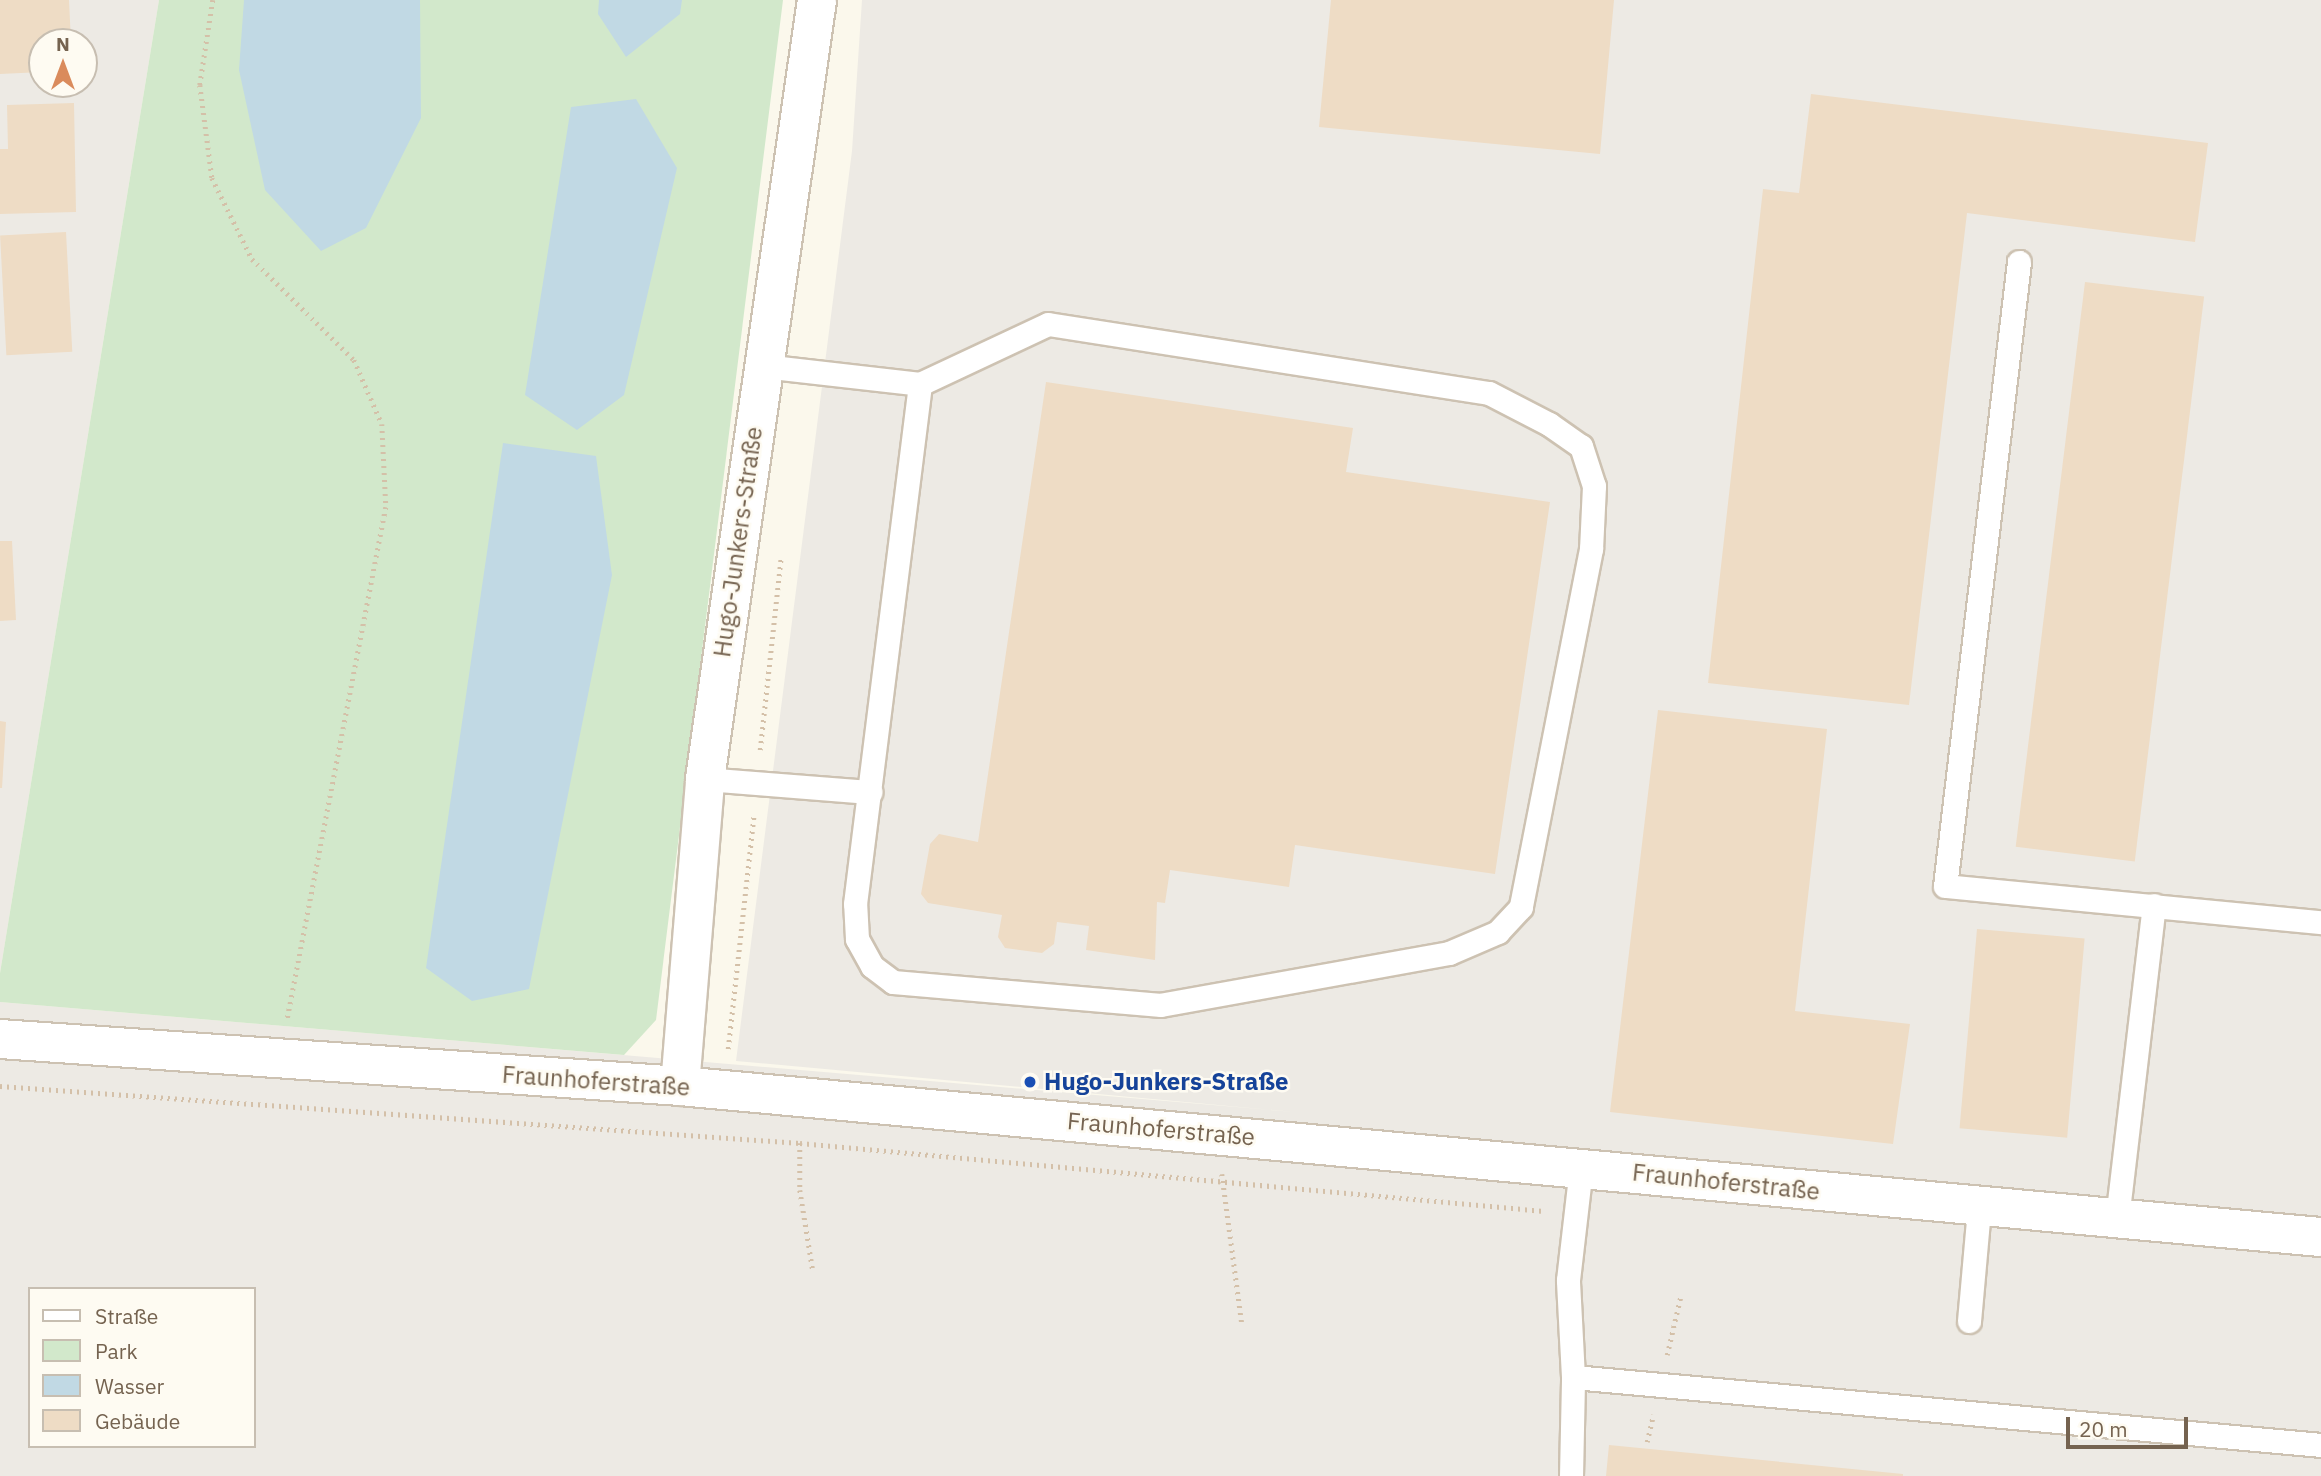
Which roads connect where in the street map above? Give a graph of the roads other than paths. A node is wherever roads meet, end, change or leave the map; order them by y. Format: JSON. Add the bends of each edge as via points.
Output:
{"nodes":[{"id":1,"x":817,"y":0,"type":"edge"},
{"id":2,"x":2019,"y":262,"type":"dead end"},
{"id":3,"x":762,"y":366,"type":"junction"},
{"id":4,"x":920,"y":384,"type":"junction"},
{"id":5,"x":705,"y":779,"type":"junction"},
{"id":6,"x":870,"y":792,"type":"junction"},
{"id":7,"x":2154,"y":905,"type":"junction"},
{"id":8,"x":2321,"y":922,"type":"edge"},
{"id":9,"x":0,"y":1039,"type":"edge"},
{"id":10,"x":680,"y":1086,"type":"junction"},
{"id":11,"x":1581,"y":1167,"type":"junction"},
{"id":12,"x":1979,"y":1208,"type":"junction"},
{"id":13,"x":2117,"y":1219,"type":"junction"},
{"id":14,"x":2321,"y":1237,"type":"edge"},
{"id":15,"x":1969,"y":1321,"type":"dead end"},
{"id":16,"x":1573,"y":1377,"type":"junction"},
{"id":17,"x":2321,"y":1445,"type":"edge"},
{"id":18,"x":1571,"y":1476,"type":"edge"}],
"edges":[{"from":1,"to":3,"type":"street","name":"Hugo-Junkers-Straße"},
{"from":2,"to":7,"type":"lane","via":[[1945,886]]},
{"from":3,"to":4,"type":"lane"},
{"from":3,"to":5,"type":"street","name":"Hugo-Junkers-Straße"},
{"from":4,"to":6,"type":"lane"},
{"from":4,"to":6,"type":"lane","via":[[1048,324],[1489,393],[1581,446],[1594,486],[1591,550],[1521,907],[1498,932],[1449,953],[1161,1005],[893,982],[872,966],[857,940],[855,904]]},
{"from":5,"to":6,"type":"lane"},
{"from":5,"to":10,"type":"street","name":"Hugo-Junkers-Straße"},
{"from":7,"to":8,"type":"lane"},
{"from":7,"to":13,"type":"lane"},
{"from":9,"to":10,"type":"street","name":"Fraunhoferstraße"},
{"from":10,"to":11,"type":"street","name":"Fraunhoferstraße"},
{"from":11,"to":12,"type":"street","name":"Fraunhoferstraße"},
{"from":11,"to":16,"type":"lane","via":[[1568,1280]]},
{"from":12,"to":13,"type":"street","name":"Fraunhoferstraße"},
{"from":12,"to":15,"type":"lane"},
{"from":13,"to":14,"type":"street","name":"Fraunhoferstraße"},
{"from":16,"to":17,"type":"lane"},
{"from":16,"to":18,"type":"lane"}]}
